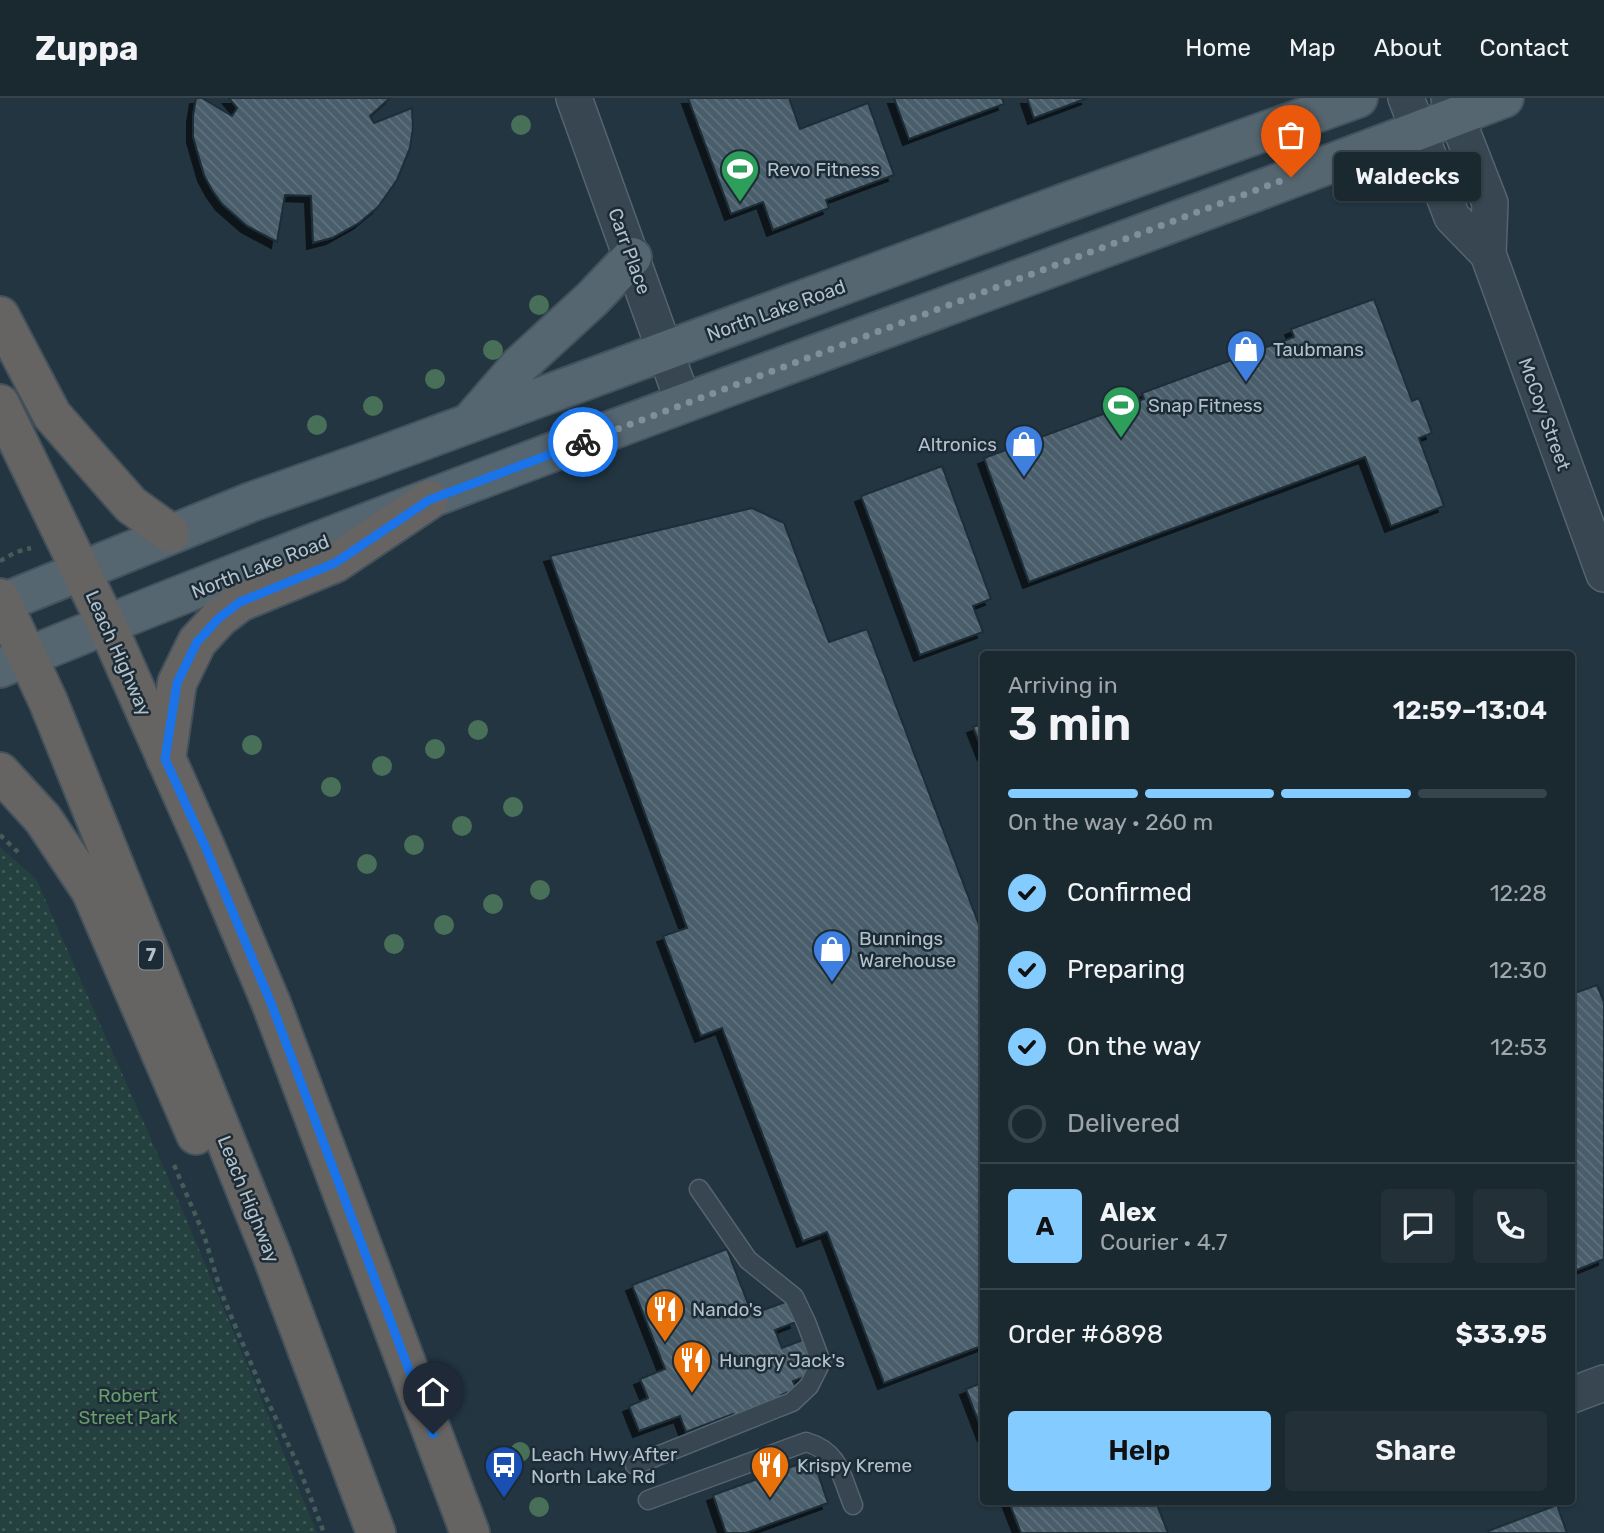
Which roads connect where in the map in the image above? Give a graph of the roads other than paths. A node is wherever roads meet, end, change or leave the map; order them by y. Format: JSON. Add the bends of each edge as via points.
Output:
{"nodes":[{"id":1,"x":574,"y":98,"type":"edge"},
{"id":2,"x":1358,"y":98,"type":"edge"},
{"id":3,"x":1504,"y":98,"type":"edge"},
{"id":4,"x":1453,"y":107,"type":"edge"},
{"id":5,"x":1413,"y":114,"type":"edge"},
{"id":6,"x":1488,"y":254,"type":"junction"},
{"id":7,"x":632,"y":257,"type":"junction"},
{"id":8,"x":0,"y":316,"type":"edge"},
{"id":9,"x":665,"y":350,"type":"junction"},
{"id":10,"x":0,"y":404,"type":"edge"},
{"id":11,"x":684,"y":404,"type":"junction"},
{"id":12,"x":470,"y":422,"type":"junction"},
{"id":13,"x":429,"y":500,"type":"junction"},
{"id":14,"x":170,"y":533,"type":"junction"},
{"id":15,"x":81,"y":570,"type":"junction"},
{"id":16,"x":1604,"y":573,"type":"edge"},
{"id":17,"x":1,"y":602,"type":"edge"},
{"id":18,"x":107,"y":625,"type":"junction"},
{"id":19,"x":14,"y":663,"type":"edge"},
{"id":20,"x":165,"y":759,"type":"junction"},
{"id":21,"x":0,"y":772,"type":"edge"},
{"id":22,"x":699,"y":1189,"type":"dead end"},
{"id":23,"x":271,"y":1253,"type":"junction"},
{"id":24,"x":1604,"y":1383,"type":"edge"},
{"id":25,"x":1575,"y":1394,"type":"edge"},
{"id":26,"x":635,"y":1465,"type":"dead end"},
{"id":27,"x":648,"y":1500,"type":"dead end"},
{"id":28,"x":853,"y":1505,"type":"dead end"},
{"id":29,"x":376,"y":1533,"type":"edge"},
{"id":30,"x":470,"y":1533,"type":"edge"}],
"edges":[{"from":1,"to":7,"type":"street","name":"Carr Place"},
{"from":2,"to":9,"type":"main road","name":"North Lake Road"},
{"from":3,"to":4,"type":"main road","name":"North Lake Road"},
{"from":4,"to":5,"type":"main road","name":"North Lake Road"},
{"from":4,"to":6,"type":"street","name":"McCoy Street","via":[[1490,203]]},
{"from":5,"to":6,"type":"street","name":"McCoy Street","via":[[1452,217]]},
{"from":5,"to":11,"type":"main road","name":"North Lake Road"},
{"from":6,"to":16,"type":"street","name":"McCoy Street"},
{"from":7,"to":9,"type":"street","name":"Carr Place"},
{"from":7,"to":12,"type":"main road","via":[[520,365]]},
{"from":8,"to":14,"type":"highway","via":[[52,415],[131,505]]},
{"from":9,"to":11,"type":"street","name":"Carr Place"},
{"from":9,"to":12,"type":"main road","name":"North Lake Road"},
{"from":10,"to":15,"type":"highway","name":"Leach Highway"},
{"from":11,"to":13,"type":"main road","name":"North Lake Road"},
{"from":12,"to":14,"type":"main road","name":"North Lake Road"},
{"from":13,"to":18,"type":"main road","name":"North Lake Road"},
{"from":13,"to":20,"type":"highway","via":[[335,563],[240,602],[219,618],[197,642],[177,683]]},
{"from":14,"to":15,"type":"main road","name":"North Lake Road"},
{"from":15,"to":17,"type":"main road","name":"North Lake Road"},
{"from":15,"to":18,"type":"highway","name":"Leach Highway"},
{"from":17,"to":19,"type":"highway","name":"Leach Highway","number":"7"},
{"from":18,"to":19,"type":"main road","name":"North Lake Road"},
{"from":18,"to":20,"type":"highway","name":"Leach Highway"},
{"from":19,"to":23,"type":"highway","name":"Leach Highway","number":"7"},
{"from":20,"to":30,"type":"highway","name":"Leach Highway","via":[[271,1003]]},
{"from":21,"to":23,"type":"highway","via":[[43,820],[91,891],[222,1196]]},
{"from":22,"to":26,"type":"lane","via":[[748,1260],[794,1297],[821,1362],[809,1386],[792,1402]]},
{"from":23,"to":29,"type":"highway","name":"Leach Highway","number":"7"},
{"from":24,"to":25,"type":"street"},
{"from":27,"to":28,"type":"lane","via":[[807,1442],[834,1458]]}]}
